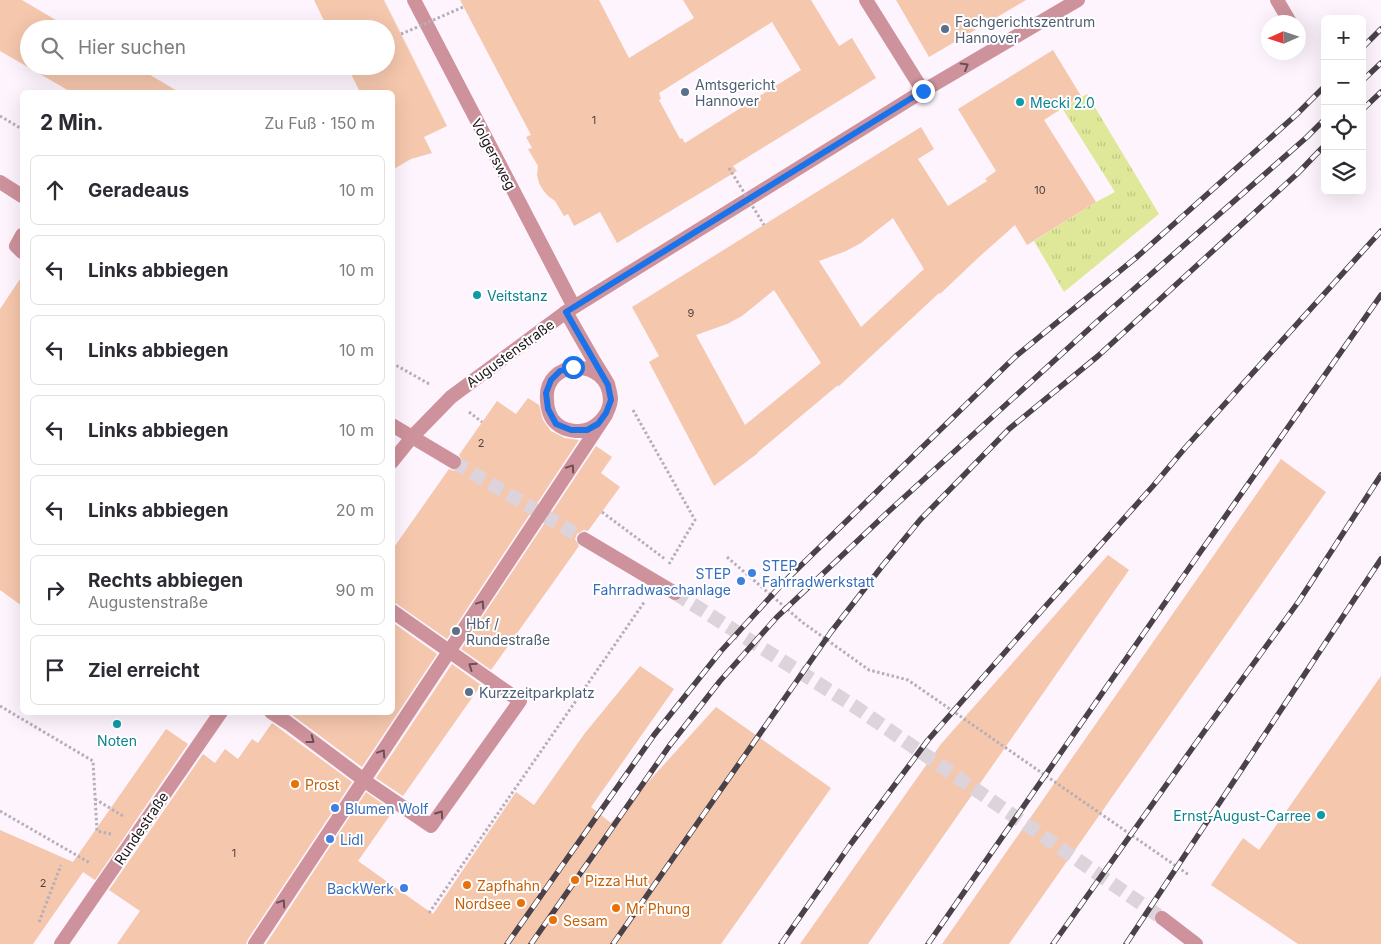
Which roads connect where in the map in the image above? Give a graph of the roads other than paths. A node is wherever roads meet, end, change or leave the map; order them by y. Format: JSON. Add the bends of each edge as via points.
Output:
{"nodes":[{"id":1,"x":414,"y":0,"type":"edge"},
{"id":2,"x":866,"y":0,"type":"edge"},
{"id":3,"x":1078,"y":0,"type":"edge"},
{"id":4,"x":1276,"y":0,"type":"edge"},
{"id":5,"x":1286,"y":15,"type":"edge"},
{"id":6,"x":923,"y":91,"type":"junction"},
{"id":7,"x":0,"y":182,"type":"edge"},
{"id":8,"x":20,"y":195,"type":"edge"},
{"id":9,"x":20,"y":239,"type":"edge"},
{"id":10,"x":20,"y":250,"type":"edge"},
{"id":11,"x":570,"y":309,"type":"junction"},
{"id":12,"x":395,"y":427,"type":"edge"},
{"id":13,"x":412,"y":437,"type":"junction"},
{"id":14,"x":395,"y":458,"type":"edge"},
{"id":15,"x":454,"y":462,"type":"tunnel mouth"},
{"id":16,"x":584,"y":539,"type":"tunnel mouth"},
{"id":17,"x":675,"y":593,"type":"tunnel mouth"},
{"id":18,"x":395,"y":613,"type":"edge"},
{"id":19,"x":219,"y":715,"type":"edge"},
{"id":20,"x":276,"y":715,"type":"edge"},
{"id":21,"x":1162,"y":918,"type":"tunnel mouth"},
{"id":22,"x":61,"y":944,"type":"edge"},
{"id":23,"x":255,"y":944,"type":"edge"},
{"id":24,"x":1196,"y":944,"type":"edge"}],
"edges":[{"from":1,"to":11,"type":"street","name":"Volgersweg"},
{"from":2,"to":6,"type":"street"},
{"from":6,"to":3,"type":"street","name":"Augustenstraße","one_way":true},
{"from":4,"to":5,"type":"street"},
{"from":6,"to":11,"type":"street","name":"Augustenstraße"},
{"from":7,"to":8,"type":"street"},
{"from":9,"to":10,"type":"street","via":[[16,246]]},
{"from":11,"to":13,"type":"street","name":"Augustenstraße","via":[[451,397]]},
{"from":23,"to":11,"type":"street","name":"Volgersweg","one_way":true,"via":[[606,415],[608,408],[610,401],[607,386],[598,374],[586,367],[560,371],[551,380],[546,393],[548,409],[556,424],[571,430],[587,430],[598,424],[606,413],[608,407],[611,400],[608,385]]},
{"from":12,"to":13,"type":"street"},
{"from":13,"to":14,"type":"street"},
{"from":13,"to":15,"type":"street"},
{"from":16,"to":17,"type":"street"},
{"from":20,"to":18,"type":"street","one_way":true,"via":[[431,826],[520,701]]},
{"from":19,"to":22,"type":"street","name":"Rundestraße"},
{"from":21,"to":24,"type":"street"}]}
